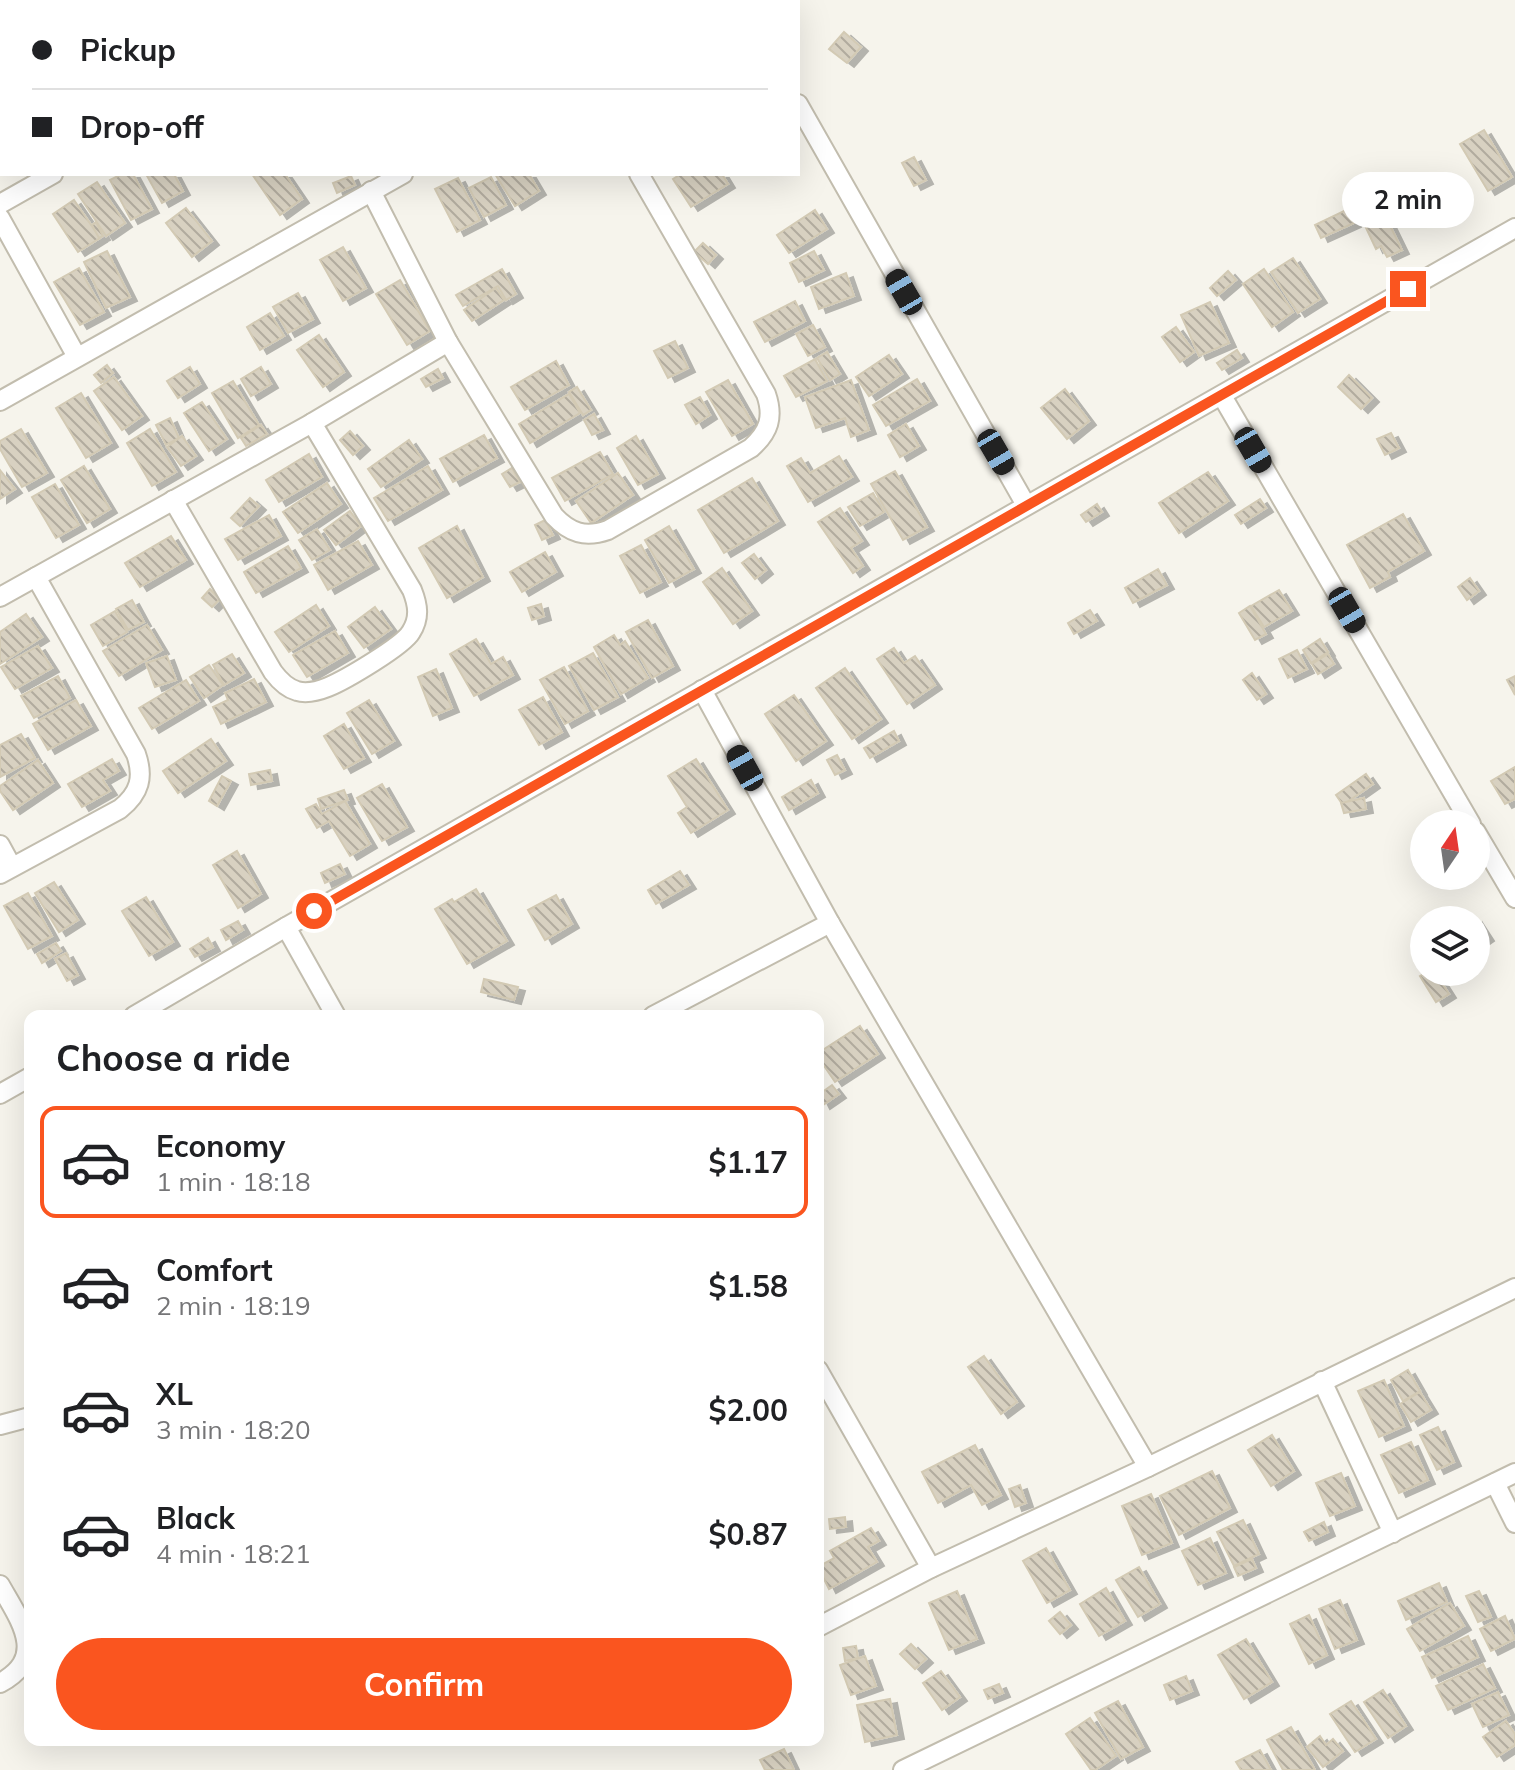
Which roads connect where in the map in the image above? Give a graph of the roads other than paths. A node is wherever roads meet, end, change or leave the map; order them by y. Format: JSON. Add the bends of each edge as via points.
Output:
{"nodes":[{"id":1,"x":800,"y":108,"type":"edge"},
{"id":2,"x":49,"y":176,"type":"edge"},
{"id":3,"x":399,"y":176,"type":"edge"},
{"id":4,"x":640,"y":176,"type":"edge"},
{"id":5,"x":371,"y":191,"type":"junction"},
{"id":6,"x":0,"y":204,"type":"edge"},
{"id":7,"x":0,"y":218,"type":"edge"},
{"id":8,"x":1515,"y":228,"type":"edge"},
{"id":9,"x":448,"y":342,"type":"junction"},
{"id":10,"x":77,"y":357,"type":"junction"},
{"id":11,"x":1222,"y":396,"type":"junction"},
{"id":12,"x":0,"y":401,"type":"edge"},
{"id":13,"x":312,"y":423,"type":"junction"},
{"id":14,"x":173,"y":500,"type":"junction"},
{"id":15,"x":1026,"y":505,"type":"junction"},
{"id":16,"x":36,"y":577,"type":"junction"},
{"id":17,"x":0,"y":597,"type":"edge"},
{"id":18,"x":702,"y":690,"type":"junction"},
{"id":19,"x":1463,"y":810,"type":"edge"},
{"id":20,"x":0,"y":845,"type":"edge"},
{"id":21,"x":1490,"y":856,"type":"edge"},
{"id":22,"x":6,"y":870,"type":"edge"},
{"id":23,"x":1515,"y":898,"type":"edge"},
{"id":24,"x":830,"y":923,"type":"junction"},
{"id":25,"x":286,"y":927,"type":"junction"},
{"id":26,"x":144,"y":1010,"type":"edge"},
{"id":27,"x":333,"y":1010,"type":"edge"},
{"id":28,"x":664,"y":1010,"type":"edge"},
{"id":29,"x":24,"y":1080,"type":"edge"},
{"id":30,"x":0,"y":1094,"type":"edge"},
{"id":31,"x":1515,"y":1288,"type":"edge"},
{"id":32,"x":824,"y":1381,"type":"edge"},
{"id":33,"x":1322,"y":1381,"type":"junction"},
{"id":34,"x":24,"y":1419,"type":"edge"},
{"id":35,"x":0,"y":1425,"type":"edge"},
{"id":36,"x":1148,"y":1467,"type":"junction"},
{"id":37,"x":1515,"y":1473,"type":"edge"},
{"id":38,"x":1495,"y":1483,"type":"junction"},
{"id":39,"x":1515,"y":1523,"type":"edge"},
{"id":40,"x":1393,"y":1533,"type":"junction"},
{"id":41,"x":931,"y":1568,"type":"junction"},
{"id":42,"x":0,"y":1585,"type":"edge"},
{"id":43,"x":824,"y":1624,"type":"edge"},
{"id":44,"x":24,"y":1630,"type":"edge"},
{"id":45,"x":24,"y":1659,"type":"edge"},
{"id":46,"x":0,"y":1683,"type":"edge"},
{"id":47,"x":903,"y":1770,"type":"edge"}],
"edges":[{"from":1,"to":15,"type":"street"},
{"from":2,"to":6,"type":"street"},
{"from":3,"to":5,"type":"street"},
{"from":4,"to":9,"type":"street","via":[[766,394],[770,424],[763,438],[608,530],[578,534],[554,516]]},
{"from":5,"to":9,"type":"street"},
{"from":5,"to":10,"type":"street"},
{"from":7,"to":10,"type":"street"},
{"from":8,"to":11,"type":"street"},
{"from":9,"to":13,"type":"street"},
{"from":10,"to":12,"type":"street"},
{"from":11,"to":15,"type":"street"},
{"from":11,"to":19,"type":"street"},
{"from":13,"to":14,"type":"street"},
{"from":13,"to":14,"type":"street","via":[[418,605],[410,635],[328,687],[297,691],[273,672]]},
{"from":14,"to":16,"type":"street"},
{"from":15,"to":18,"type":"street"},
{"from":16,"to":17,"type":"street"},
{"from":16,"to":22,"type":"street","via":[[136,754],[140,785],[120,809]]},
{"from":18,"to":24,"type":"street"},
{"from":18,"to":25,"type":"street"},
{"from":20,"to":22,"type":"street"},
{"from":21,"to":23,"type":"street"},
{"from":24,"to":28,"type":"street"},
{"from":24,"to":36,"type":"street"},
{"from":25,"to":26,"type":"street"},
{"from":25,"to":27,"type":"street"},
{"from":29,"to":30,"type":"street"},
{"from":31,"to":33,"type":"street"},
{"from":32,"to":41,"type":"street"},
{"from":33,"to":36,"type":"street"},
{"from":33,"to":40,"type":"street"},
{"from":34,"to":35,"type":"street"},
{"from":36,"to":41,"type":"street"},
{"from":37,"to":38,"type":"street"},
{"from":38,"to":39,"type":"street"},
{"from":38,"to":40,"type":"street"},
{"from":40,"to":47,"type":"street"},
{"from":41,"to":43,"type":"street"},
{"from":42,"to":44,"type":"street"},
{"from":45,"to":46,"type":"street"}]}
